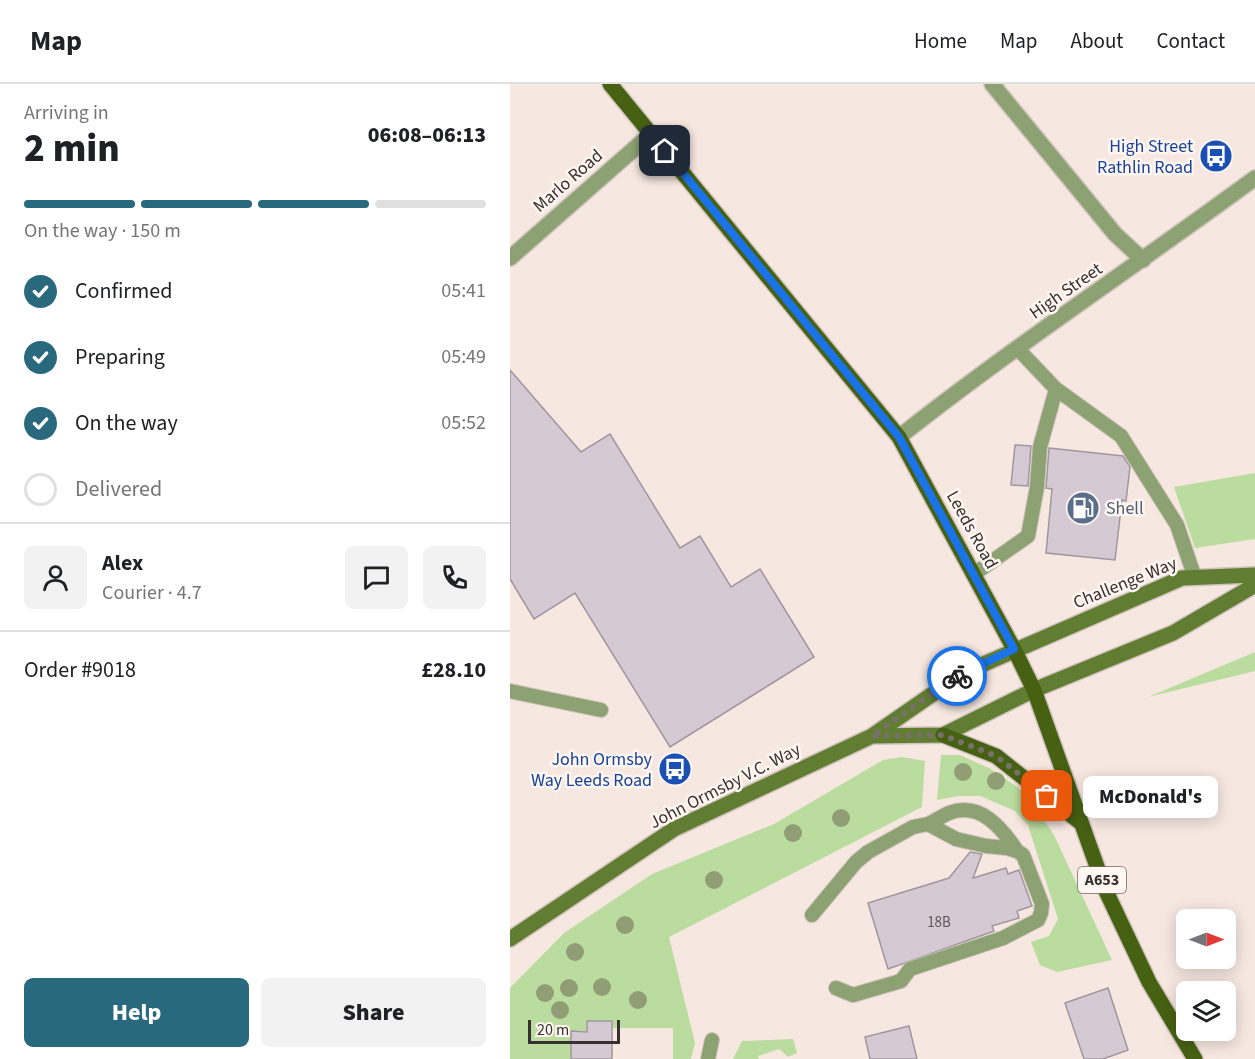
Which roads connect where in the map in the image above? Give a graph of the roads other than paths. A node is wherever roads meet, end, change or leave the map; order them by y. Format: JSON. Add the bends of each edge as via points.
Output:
{"nodes":[{"id":1,"x":610,"y":84,"type":"edge"},
{"id":2,"x":992,"y":84,"type":"edge"},
{"id":3,"x":651,"y":134,"type":"junction"},
{"id":4,"x":1255,"y":178,"type":"edge"},
{"id":5,"x":510,"y":258,"type":"edge"},
{"id":6,"x":1143,"y":260,"type":"junction"},
{"id":7,"x":1017,"y":348,"type":"junction"},
{"id":8,"x":1056,"y":388,"type":"junction"},
{"id":9,"x":899,"y":437,"type":"junction"},
{"id":10,"x":974,"y":574,"type":"junction"},
{"id":11,"x":1255,"y":575,"type":"edge"},
{"id":12,"x":1195,"y":578,"type":"junction"},
{"id":13,"x":1255,"y":585,"type":"edge"},
{"id":14,"x":1014,"y":649,"type":"junction"},
{"id":15,"x":1034,"y":690,"type":"junction"},
{"id":16,"x":510,"y":691,"type":"edge"},
{"id":17,"x":601,"y":710,"type":"dead end"},
{"id":18,"x":943,"y":735,"type":"junction"},
{"id":19,"x":872,"y":736,"type":"junction"},
{"id":20,"x":1081,"y":823,"type":"junction"},
{"id":21,"x":928,"y":824,"type":"junction"},
{"id":22,"x":1017,"y":851,"type":"junction"},
{"id":23,"x":812,"y":915,"type":"dead end"},
{"id":24,"x":510,"y":939,"type":"edge"},
{"id":25,"x":836,"y":988,"type":"dead end"},
{"id":26,"x":712,"y":1040,"type":"dead end"},
{"id":27,"x":708,"y":1059,"type":"edge"},
{"id":28,"x":1195,"y":1059,"type":"edge"}],
"edges":[{"from":1,"to":3,"type":"main road","name":"Leeds Road","number":"A653"},
{"from":2,"to":6,"type":"street","via":[[1115,234]]},
{"from":3,"to":5,"type":"street","name":"Marlo Road"},
{"from":3,"to":9,"type":"main road","name":"Leeds Road","number":"A653"},
{"from":4,"to":6,"type":"street","name":"High Street"},
{"from":6,"to":7,"type":"street","name":"High Street"},
{"from":7,"to":8,"type":"lane"},
{"from":7,"to":9,"type":"street","name":"High Street"},
{"from":8,"to":10,"type":"lane","via":[[1040,447],[1028,536]]},
{"from":8,"to":12,"type":"lane","via":[[1121,436],[1177,525]]},
{"from":9,"to":10,"type":"main road","name":"Leeds Road","number":"A653"},
{"from":10,"to":14,"type":"main road","name":"Leeds Road","number":"A653"},
{"from":11,"to":12,"type":"main road","name":"Challenge Way"},
{"from":12,"to":14,"type":"main road","name":"Challenge Way","via":[[1182,578]]},
{"from":13,"to":15,"type":"main road","via":[[1173,633]]},
{"from":14,"to":15,"type":"main road","name":"Leeds Road","number":"A653"},
{"from":14,"to":19,"type":"main road","name":"John Ormsby V.C. Way","via":[[963,672]]},
{"from":15,"to":18,"type":"main road","name":"John Ormsby V.C. Way"},
{"from":15,"to":20,"type":"main road","name":"Leeds Road","number":"A653"},
{"from":16,"to":17,"type":"lane"},
{"from":18,"to":19,"type":"main road","name":"John Ormsby V.C. Way"},
{"from":18,"to":20,"type":"main road","via":[[996,756]]},
{"from":19,"to":24,"type":"main road","name":"John Ormsby V.C. Way","via":[[674,829]]},
{"from":20,"to":28,"type":"main road","name":"Leeds Road","number":"A653","via":[[1105,890],[1142,967]]},
{"from":21,"to":22,"type":"lane","via":[[957,839]]},
{"from":21,"to":22,"type":"lane","via":[[949,813],[970,810],[1003,829]]},
{"from":21,"to":23,"type":"lane","via":[[913,827],[867,852]]},
{"from":22,"to":25,"type":"lane","via":[[1023,855],[1042,904],[1038,920],[1002,938],[910,969],[901,981],[853,995]]},
{"from":26,"to":27,"type":"lane"}]}
